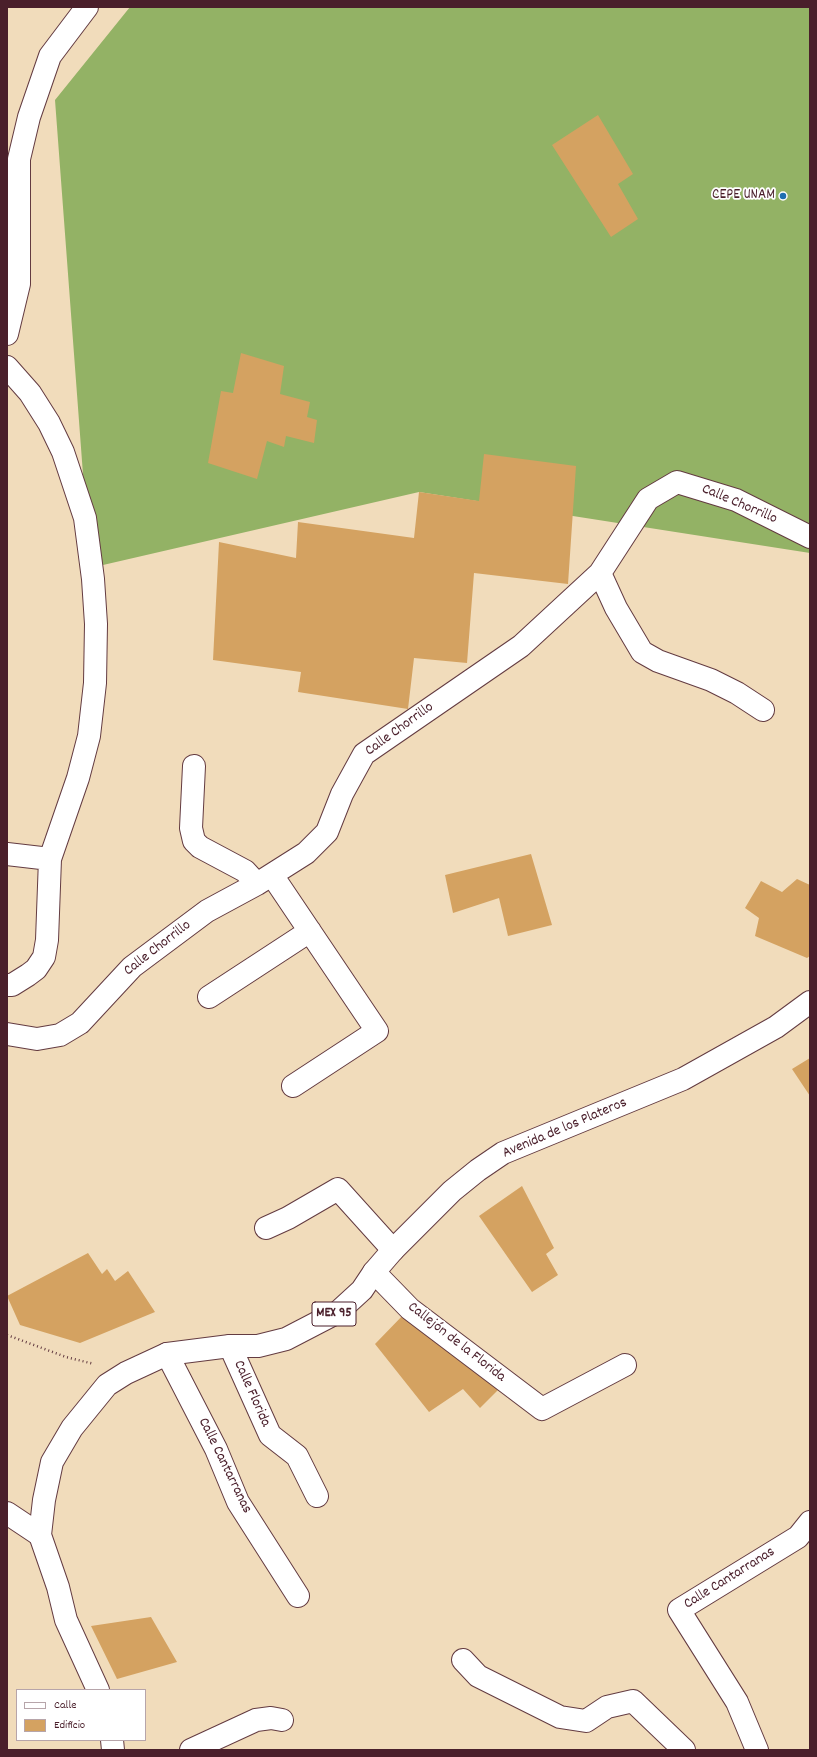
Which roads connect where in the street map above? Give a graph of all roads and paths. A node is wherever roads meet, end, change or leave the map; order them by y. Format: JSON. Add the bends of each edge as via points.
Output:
{"nodes":[{"id":1,"x":87,"y":7,"type":"edge"},
{"id":2,"x":7,"y":334,"type":"edge"},
{"id":3,"x":7,"y":367,"type":"edge"},
{"id":4,"x":810,"y":537,"type":"edge"},
{"id":5,"x":600,"y":572,"type":"junction"},
{"id":6,"x":763,"y":710,"type":"dead end"},
{"id":7,"x":194,"y":766,"type":"dead end"},
{"id":8,"x":7,"y":854,"type":"edge"},
{"id":9,"x":50,"y":859,"type":"junction"},
{"id":10,"x":265,"y":879,"type":"junction"},
{"id":11,"x":310,"y":931,"type":"junction"},
{"id":12,"x":7,"y":985,"type":"edge"},
{"id":13,"x":209,"y":997,"type":"dead end"},
{"id":14,"x":810,"y":1002,"type":"edge"},
{"id":15,"x":7,"y":1034,"type":"edge"},
{"id":16,"x":293,"y":1086,"type":"dead end"},
{"id":17,"x":266,"y":1228,"type":"dead end"},
{"id":18,"x":394,"y":1250,"type":"junction"},
{"id":19,"x":374,"y":1272,"type":"junction"},
{"id":20,"x":7,"y":1335,"type":"edge"},
{"id":21,"x":230,"y":1346,"type":"junction"},
{"id":22,"x":166,"y":1354,"type":"junction"},
{"id":23,"x":625,"y":1365,"type":"dead end"},
{"id":24,"x":126,"y":1373,"type":"junction"},
{"id":25,"x":318,"y":1496,"type":"dead end"},
{"id":26,"x":7,"y":1513,"type":"edge"},
{"id":27,"x":810,"y":1522,"type":"edge"},
{"id":28,"x":40,"y":1535,"type":"junction"},
{"id":29,"x":298,"y":1596,"type":"dead end"},
{"id":30,"x":463,"y":1660,"type":"dead end"},
{"id":31,"x":98,"y":1689,"type":"edge"},
{"id":32,"x":282,"y":1720,"type":"dead end"},
{"id":33,"x":191,"y":1750,"type":"edge"},
{"id":34,"x":684,"y":1750,"type":"edge"},
{"id":35,"x":757,"y":1750,"type":"edge"}],
"edges":[{"from":1,"to":2,"type":"street","via":[[50,56],[29,117],[19,158],[19,284]]},
{"from":3,"to":9,"type":"street","via":[[30,393],[49,423],[62,452],[85,518],[93,579],[96,624],[95,683],[89,736],[78,778]]},
{"from":4,"to":5,"type":"street","name":"Calle Chorrillo","via":[[736,500],[677,482],[648,499]]},
{"from":5,"to":6,"type":"street","via":[[616,608],[642,652],[658,661],[711,680]]},
{"from":5,"to":10,"type":"street","name":"Calle Chorrillo","via":[[521,646],[364,754],[342,794],[327,832],[306,853]]},
{"from":7,"to":10,"type":"street","via":[[191,828],[194,841],[200,848]]},
{"from":8,"to":9,"type":"street"},
{"from":9,"to":12,"type":"street","via":[[44,957],[36,969],[12,985]]},
{"from":10,"to":11,"type":"street"},
{"from":10,"to":15,"type":"street","name":"Calle Chorrillo","via":[[207,911],[132,967],[80,1023],[60,1035],[37,1039]]},
{"from":11,"to":13,"type":"street"},
{"from":11,"to":16,"type":"street","via":[[377,1031]]},
{"from":14,"to":18,"type":"street","name":"Avenida de los Plateros","number":"MEX 95","via":[[776,1027],[683,1079],[504,1153],[452,1191]]},
{"from":17,"to":18,"type":"street","via":[[338,1189]]},
{"from":18,"to":19,"type":"street","name":"Avenida de los Plateros","number":"MEX 95"},
{"from":19,"to":21,"type":"street","name":"Avenida de los Plateros","number":"MEX 95","via":[[362,1290],[338,1312],[308,1328],[286,1339],[258,1346]]},
{"from":19,"to":23,"type":"street","name":"Callejón de la Florida","via":[[410,1309],[542,1410]]},
{"from":20,"to":24,"type":"path","via":[[66,1357]]},
{"from":21,"to":22,"type":"street","name":"Avenida de los Plateros","number":"MEX 95"},
{"from":21,"to":25,"type":"street","name":"Calle Florida","via":[[270,1435],[297,1456]]},
{"from":22,"to":24,"type":"street","name":"Avenida de los Plateros","number":"MEX 95"},
{"from":22,"to":29,"type":"street","name":"Calle Cantarranas","via":[[216,1449],[238,1502]]},
{"from":24,"to":28,"type":"street","name":"Avenida de los Plateros","number":"MEX 95","via":[[107,1385],[72,1428],[52,1462]]},
{"from":26,"to":28,"type":"street"},
{"from":27,"to":35,"type":"street","name":"Calle Cantarranas","via":[[798,1536],[679,1610],[737,1702]]},
{"from":28,"to":31,"type":"street","name":"Avenida de los Plateros","number":"MEX 95","via":[[58,1587],[66,1620]]},
{"from":30,"to":34,"type":"street","via":[[478,1676],[560,1717],[586,1721],[607,1708],[633,1701]]},
{"from":32,"to":33,"type":"street","via":[[256,1720]]}]}
